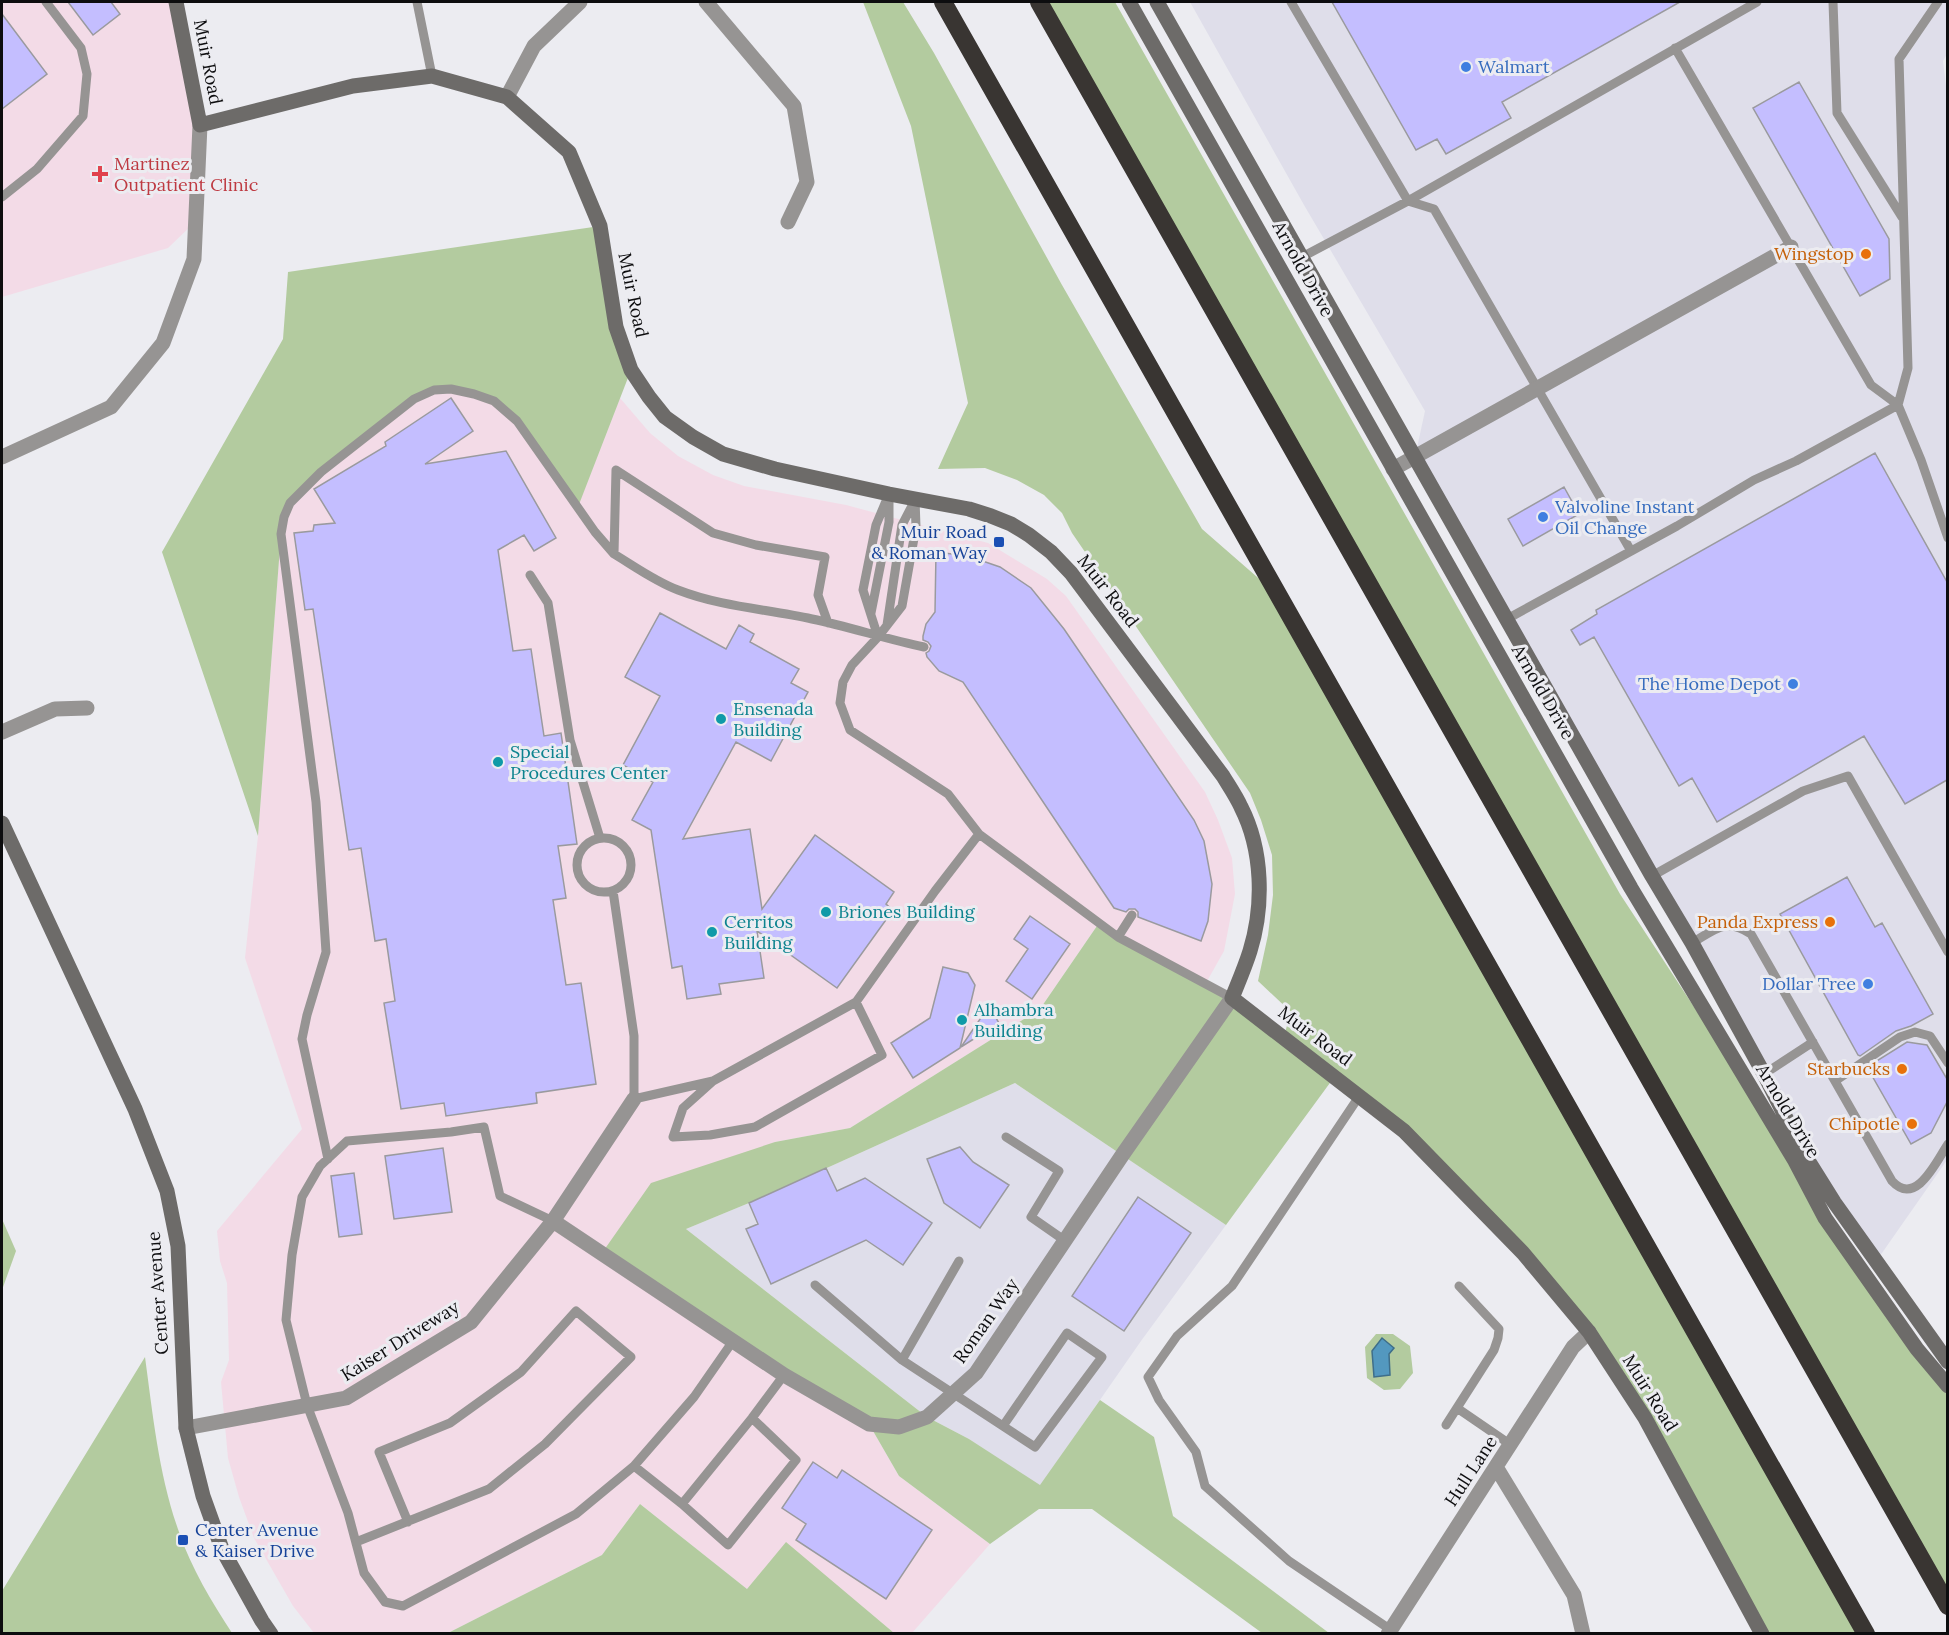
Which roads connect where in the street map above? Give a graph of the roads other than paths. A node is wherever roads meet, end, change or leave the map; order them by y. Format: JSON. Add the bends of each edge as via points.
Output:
{"nodes":[{"id":1,"x":46,"y":2,"type":"edge"},
{"id":2,"x":177,"y":2,"type":"edge"},
{"id":3,"x":417,"y":2,"type":"edge"},
{"id":4,"x":580,"y":2,"type":"edge"},
{"id":5,"x":706,"y":2,"type":"edge"},
{"id":6,"x":943,"y":2,"type":"edge"},
{"id":7,"x":1039,"y":2,"type":"edge"},
{"id":8,"x":1129,"y":2,"type":"edge"},
{"id":9,"x":1157,"y":2,"type":"edge"},
{"id":10,"x":1291,"y":2,"type":"edge"},
{"id":11,"x":1757,"y":2,"type":"edge"},
{"id":12,"x":1833,"y":2,"type":"edge"},
{"id":13,"x":1938,"y":2,"type":"edge"},
{"id":14,"x":1675,"y":48,"type":"junction"},
{"id":15,"x":432,"y":76,"type":"junction"},
{"id":16,"x":507,"y":97,"type":"junction"},
{"id":17,"x":200,"y":125,"type":"junction"},
{"id":18,"x":2,"y":197,"type":"edge"},
{"id":19,"x":1408,"y":201,"type":"junction"},
{"id":20,"x":1904,"y":220,"type":"junction"},
{"id":21,"x":788,"y":222,"type":"dead end"},
{"id":22,"x":1791,"y":247,"type":"junction"},
{"id":23,"x":1302,"y":257,"type":"junction"},
{"id":24,"x":1537,"y":387,"type":"junction"},
{"id":25,"x":1898,"y":405,"type":"junction"},
{"id":26,"x":2,"y":457,"type":"edge"},
{"id":27,"x":1415,"y":457,"type":"junction"},
{"id":28,"x":1394,"y":469,"type":"junction"},
{"id":29,"x":889,"y":494,"type":"junction"},
{"id":30,"x":915,"y":500,"type":"junction"},
{"id":31,"x":1947,"y":538,"type":"edge"},
{"id":32,"x":1631,"y":551,"type":"junction"},
{"id":33,"x":614,"y":554,"type":"junction"},
{"id":34,"x":530,"y":575,"type":"dead end"},
{"id":35,"x":1507,"y":619,"type":"junction"},
{"id":36,"x":828,"y":623,"type":"junction"},
{"id":37,"x":878,"y":637,"type":"junction"},
{"id":38,"x":924,"y":646,"type":"dead end"},
{"id":39,"x":87,"y":708,"type":"dead end"},
{"id":40,"x":2,"y":732,"type":"edge"},
{"id":41,"x":2,"y":823,"type":"edge"},
{"id":42,"x":979,"y":834,"type":"junction"},
{"id":43,"x":600,"y":838,"type":"junction"},
{"id":44,"x":1652,"y":876,"type":"junction"},
{"id":45,"x":613,"y":891,"type":"junction"},
{"id":46,"x":1132,"y":915,"type":"dead end"},
{"id":47,"x":1118,"y":937,"type":"junction"},
{"id":48,"x":1692,"y":943,"type":"junction"},
{"id":49,"x":1947,"y":952,"type":"edge"},
{"id":50,"x":1232,"y":998,"type":"junction"},
{"id":51,"x":856,"y":1002,"type":"junction"},
{"id":52,"x":1813,"y":1042,"type":"junction"},
{"id":53,"x":1947,"y":1063,"type":"edge"},
{"id":54,"x":1764,"y":1074,"type":"junction"},
{"id":55,"x":713,"y":1081,"type":"junction"},
{"id":56,"x":1835,"y":1081,"type":"junction"},
{"id":57,"x":1360,"y":1095,"type":"junction"},
{"id":58,"x":634,"y":1099,"type":"junction"},
{"id":59,"x":1006,"y":1137,"type":"dead end"},
{"id":60,"x":1947,"y":1144,"type":"edge"},
{"id":61,"x":328,"y":1159,"type":"junction"},
{"id":62,"x":553,"y":1221,"type":"junction"},
{"id":63,"x":1064,"y":1240,"type":"junction"},
{"id":64,"x":959,"y":1261,"type":"dead end"},
{"id":65,"x":815,"y":1285,"type":"dead end"},
{"id":66,"x":1459,"y":1286,"type":"dead end"},
{"id":67,"x":1589,"y":1332,"type":"junction"},
{"id":68,"x":733,"y":1341,"type":"junction"},
{"id":69,"x":902,"y":1360,"type":"junction"},
{"id":70,"x":1947,"y":1362,"type":"edge"},
{"id":71,"x":784,"y":1375,"type":"junction"},
{"id":72,"x":1946,"y":1382,"type":"edge"},
{"id":73,"x":953,"y":1394,"type":"junction"},
{"id":74,"x":307,"y":1405,"type":"junction"},
{"id":75,"x":1457,"y":1408,"type":"junction"},
{"id":76,"x":752,"y":1418,"type":"junction"},
{"id":77,"x":1446,"y":1425,"type":"dead end"},
{"id":78,"x":1004,"y":1426,"type":"junction"},
{"id":79,"x":186,"y":1428,"type":"junction"},
{"id":80,"x":1511,"y":1445,"type":"junction"},
{"id":81,"x":634,"y":1466,"type":"junction"},
{"id":82,"x":1496,"y":1467,"type":"junction"},
{"id":83,"x":682,"y":1504,"type":"junction"},
{"id":84,"x":408,"y":1522,"type":"junction"},
{"id":85,"x":356,"y":1542,"type":"junction"},
{"id":86,"x":1924,"y":1565,"type":"junction"},
{"id":87,"x":1947,"y":1599,"type":"edge"},
{"id":88,"x":1947,"y":1606,"type":"edge"},
{"id":89,"x":1390,"y":1632,"type":"edge"},
{"id":90,"x":272,"y":1634,"type":"edge"},
{"id":91,"x":1583,"y":1634,"type":"edge"},
{"id":92,"x":1762,"y":1634,"type":"edge"},
{"id":93,"x":1866,"y":1634,"type":"edge"}],
"edges":[{"from":1,"to":18,"type":"lane","via":[[81,48],[87,74],[83,116],[37,169]]},
{"from":2,"to":17,"type":"street","name":"Muir Road"},
{"from":3,"to":15,"type":"lane"},
{"from":4,"to":16,"type":"street","via":[[534,46]]},
{"from":5,"to":21,"type":"street","via":[[794,106],[807,182]]},
{"from":6,"to":93,"type":"highway"},
{"from":7,"to":86,"type":"highway"},
{"from":8,"to":28,"type":"street","name":"Arnold Drive"},
{"from":9,"to":23,"type":"street","name":"Arnold Drive"},
{"from":10,"to":19,"type":"lane"},
{"from":11,"to":14,"type":"lane"},
{"from":12,"to":20,"type":"lane","via":[[1837,113]]},
{"from":13,"to":20,"type":"lane","via":[[1899,59]]},
{"from":14,"to":19,"type":"lane"},
{"from":14,"to":22,"type":"lane"},
{"from":15,"to":16,"type":"street","name":"Muir Road"},
{"from":15,"to":17,"type":"street","name":"Muir Road","via":[[353,86]]},
{"from":16,"to":29,"type":"street","name":"Muir Road","via":[[569,152],[600,226],[616,327],[631,370],[665,417],[723,454]]},
{"from":17,"to":26,"type":"street","via":[[194,259],[163,343],[111,407]]},
{"from":19,"to":23,"type":"lane"},
{"from":19,"to":24,"type":"lane","via":[[1434,209]]},
{"from":20,"to":25,"type":"lane","via":[[1908,368]]},
{"from":22,"to":24,"type":"street"},
{"from":22,"to":25,"type":"lane","via":[[1871,385]]},
{"from":23,"to":27,"type":"street","name":"Arnold Drive"},
{"from":24,"to":27,"type":"street"},
{"from":24,"to":32,"type":"lane"},
{"from":25,"to":31,"type":"lane"},
{"from":25,"to":32,"type":"lane","via":[[1754,480]]},
{"from":27,"to":28,"type":"street"},
{"from":27,"to":35,"type":"street","name":"Arnold Drive"},
{"from":28,"to":72,"type":"street","name":"Arnold Drive","via":[[1631,888],[1826,1218],[1917,1350]]},
{"from":29,"to":30,"type":"street","name":"Muir Road"},
{"from":29,"to":37,"type":"lane","via":[[889,522],[870,614]]},
{"from":30,"to":37,"type":"lane","via":[[916,527],[902,606]]},
{"from":30,"to":50,"type":"street","name":"Muir Road","via":[[991,516],[1019,528],[1051,552],[1071,573],[1223,776],[1252,833],[1259,871],[1258,912],[1250,951]]},
{"from":32,"to":35,"type":"lane"},
{"from":33,"to":36,"type":"lane","via":[[675,590],[716,603]]},
{"from":33,"to":36,"type":"lane","via":[[616,470],[713,533],[825,557],[818,595]]},
{"from":33,"to":61,"type":"lane","via":[[518,421],[494,401],[452,389],[434,390],[414,399],[321,472],[290,503],[281,534],[316,802],[326,952],[302,1039]]},
{"from":34,"to":43,"type":"lane","via":[[548,603],[570,740]]},
{"from":35,"to":44,"type":"street","name":"Arnold Drive"},
{"from":36,"to":37,"type":"lane"},
{"from":37,"to":38,"type":"lane"},
{"from":37,"to":42,"type":"lane","via":[[852,665],[843,682],[840,703],[850,730],[948,794]]},
{"from":39,"to":40,"type":"street","via":[[55,709]]},
{"from":41,"to":79,"type":"street","name":"Center Avenue","via":[[135,1109],[167,1191],[178,1246]]},
{"from":42,"to":47,"type":"lane"},
{"from":42,"to":51,"type":"lane"},
{"from":43,"to":45,"type":"lane","via":[[624,846],[632,862],[627,880]]},
{"from":43,"to":45,"type":"lane","via":[[585,846],[577,862],[578,871],[595,891]]},
{"from":44,"to":48,"type":"street","name":"Arnold Drive"},
{"from":44,"to":49,"type":"lane","via":[[1803,791],[1848,776]]},
{"from":45,"to":58,"type":"lane","via":[[634,1036]]},
{"from":46,"to":47,"type":"lane"},
{"from":47,"to":50,"type":"lane"},
{"from":48,"to":52,"type":"lane","via":[[1725,924],[1751,934]]},
{"from":48,"to":54,"type":"street","name":"Arnold Drive"},
{"from":50,"to":57,"type":"street","name":"Muir Road"},
{"from":50,"to":63,"type":"street","name":"Roman Way"},
{"from":51,"to":55,"type":"lane"},
{"from":51,"to":55,"type":"lane","via":[[882,1055],[754,1127],[710,1136],[673,1137],[683,1108]]},
{"from":52,"to":54,"type":"lane"},
{"from":52,"to":56,"type":"lane"},
{"from":53,"to":56,"type":"lane","via":[[1930,1036],[1915,1032],[1900,1037]]},
{"from":54,"to":70,"type":"street","name":"Arnold Drive","via":[[1804,1154],[1834,1202]]},
{"from":55,"to":58,"type":"lane"},
{"from":56,"to":60,"type":"lane","via":[[1899,1189],[1908,1190],[1922,1183]]},
{"from":57,"to":67,"type":"street","name":"Muir Road","via":[[1404,1131],[1523,1253]]},
{"from":57,"to":89,"type":"lane","via":[[1232,1286],[1177,1336],[1148,1377],[1159,1401],[1196,1452],[1205,1486],[1289,1561]]},
{"from":58,"to":62,"type":"street","name":"Kaiser Driveway"},
{"from":59,"to":63,"type":"lane","via":[[1059,1171],[1031,1217]]},
{"from":61,"to":62,"type":"lane","via":[[347,1141],[484,1126],[500,1196]]},
{"from":61,"to":74,"type":"lane","via":[[302,1197],[286,1320]]},
{"from":62,"to":68,"type":"street","name":"Roman Way"},
{"from":62,"to":74,"type":"street","name":"Kaiser Driveway","via":[[471,1322],[346,1398]]},
{"from":63,"to":73,"type":"street","name":"Roman Way","via":[[976,1373]]},
{"from":64,"to":69,"type":"lane"},
{"from":65,"to":69,"type":"lane"},
{"from":66,"to":75,"type":"lane","via":[[1499,1329],[1494,1350]]},
{"from":67,"to":80,"type":"street","name":"Hull Lane","via":[[1573,1347]]},
{"from":67,"to":92,"type":"street","name":"Muir Road","via":[[1645,1418]]},
{"from":68,"to":71,"type":"street","name":"Roman Way"},
{"from":68,"to":81,"type":"lane","via":[[694,1397]]},
{"from":69,"to":73,"type":"lane"},
{"from":71,"to":73,"type":"street","name":"Roman Way","via":[[869,1424],[899,1426],[927,1417]]},
{"from":71,"to":76,"type":"lane"},
{"from":73,"to":78,"type":"lane"},
{"from":74,"to":79,"type":"street","name":"Kaiser Driveway"},
{"from":74,"to":85,"type":"lane"},
{"from":75,"to":77,"type":"lane"},
{"from":75,"to":80,"type":"lane"},
{"from":76,"to":83,"type":"lane"},
{"from":76,"to":83,"type":"lane","via":[[796,1460],[728,1545]]},
{"from":78,"to":78,"type":"lane","via":[[1067,1333],[1102,1358],[1035,1446]]},
{"from":79,"to":90,"type":"street","name":"Center Avenue","via":[[203,1496],[222,1549]]},
{"from":80,"to":82,"type":"street","name":"Hull Lane"},
{"from":81,"to":83,"type":"lane"},
{"from":81,"to":85,"type":"lane","via":[[576,1514],[402,1606],[385,1602],[364,1573]]},
{"from":82,"to":89,"type":"street","name":"Hull Lane"},
{"from":82,"to":91,"type":"street","via":[[1574,1595]]},
{"from":84,"to":84,"type":"lane","via":[[489,1489],[545,1444],[631,1356],[576,1311],[521,1372],[450,1423],[379,1452]]},
{"from":84,"to":85,"type":"lane"},
{"from":86,"to":87,"type":"highway"},
{"from":86,"to":88,"type":"highway"}]}
